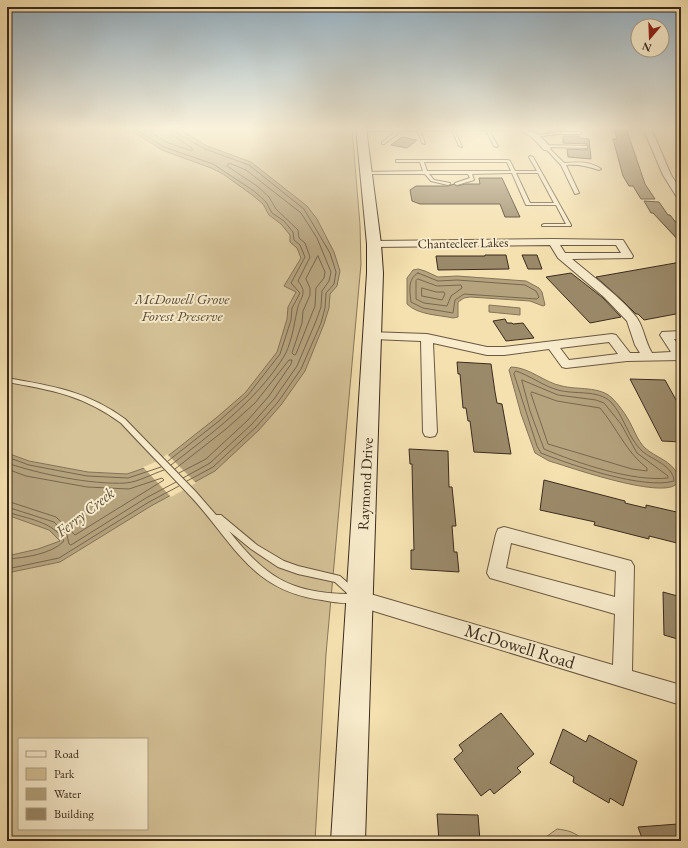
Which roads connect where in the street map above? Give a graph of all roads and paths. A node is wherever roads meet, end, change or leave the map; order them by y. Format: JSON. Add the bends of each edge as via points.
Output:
{"nodes":[{"id":1,"x":365,"y":168,"type":"edge"},
{"id":2,"x":424,"y":168,"type":"edge"},
{"id":3,"x":511,"y":168,"type":"edge"},
{"id":4,"x":536,"y":168,"type":"edge"},
{"id":5,"x":565,"y":168,"type":"edge"},
{"id":6,"x":663,"y":168,"type":"edge"},
{"id":7,"x":470,"y":172,"type":"junction"},
{"id":8,"x":513,"y":172,"type":"junction"},
{"id":9,"x":539,"y":172,"type":"junction"},
{"id":10,"x":366,"y":173,"type":"junction"},
{"id":11,"x":425,"y":173,"type":"junction"},
{"id":12,"x":448,"y":184,"type":"dead end"},
{"id":13,"x":457,"y":184,"type":"dead end"},
{"id":14,"x":678,"y":187,"type":"edge"},
{"id":15,"x":577,"y":193,"type":"dead end"},
{"id":16,"x":681,"y":197,"type":"edge"},
{"id":17,"x":557,"y":204,"type":"junction"},
{"id":18,"x":544,"y":225,"type":"dead end"},
{"id":19,"x":553,"y":242,"type":"junction"},
{"id":20,"x":374,"y":244,"type":"junction"},
{"id":21,"x":562,"y":256,"type":"junction"},
{"id":22,"x":373,"y":335,"type":"junction"},
{"id":23,"x":681,"y":335,"type":"edge"},
{"id":24,"x":427,"y":338,"type":"junction"},
{"id":25,"x":552,"y":345,"type":"junction"},
{"id":26,"x":648,"y":356,"type":"junction"},
{"id":27,"x":680,"y":356,"type":"edge"},
{"id":28,"x":627,"y":357,"type":"junction"},
{"id":29,"x":7,"y":380,"type":"edge"},
{"id":30,"x":430,"y":432,"type":"dead end"},
{"id":31,"x":202,"y":504,"type":"junction"},
{"id":32,"x":360,"y":598,"type":"junction"},
{"id":33,"x":624,"y":608,"type":"junction"},
{"id":34,"x":622,"y":677,"type":"junction"},
{"id":35,"x":681,"y":695,"type":"edge"},
{"id":36,"x":348,"y":841,"type":"edge"}],
"edges":[{"from":1,"to":10,"type":"street","name":"Raymond Drive"},
{"from":2,"to":11,"type":"lane"},
{"from":3,"to":8,"type":"lane"},
{"from":4,"to":9,"type":"lane"},
{"from":5,"to":15,"type":"lane"},
{"from":6,"to":14,"type":"street"},
{"from":7,"to":8,"type":"lane"},
{"from":7,"to":11,"type":"lane"},
{"from":7,"to":13,"type":"lane","via":[[472,179]]},
{"from":8,"to":9,"type":"lane"},
{"from":8,"to":17,"type":"lane","via":[[528,204]]},
{"from":9,"to":17,"type":"lane"},
{"from":10,"to":11,"type":"lane"},
{"from":10,"to":20,"type":"street","name":"Raymond Drive"},
{"from":11,"to":12,"type":"lane","via":[[434,181]]},
{"from":14,"to":16,"type":"street"},
{"from":17,"to":18,"type":"lane","via":[[569,225]]},
{"from":19,"to":20,"type":"street","name":"Chantecleer Lakes"},
{"from":19,"to":21,"type":"street"},
{"from":19,"to":21,"type":"street","name":"Chantecleer Lakes","via":[[619,242],[628,256]]},
{"from":20,"to":22,"type":"street","name":"Raymond Drive"},
{"from":21,"to":26,"type":"street","via":[[608,295],[632,320]]},
{"from":22,"to":24,"type":"street"},
{"from":22,"to":32,"type":"street","name":"Raymond Drive"},
{"from":23,"to":27,"type":"street","via":[[666,335]]},
{"from":24,"to":25,"type":"street","via":[[487,351]]},
{"from":24,"to":30,"type":"street"},
{"from":25,"to":28,"type":"street","via":[[612,338]]},
{"from":25,"to":28,"type":"street","via":[[566,364]]},
{"from":26,"to":27,"type":"street"},
{"from":26,"to":28,"type":"street"},
{"from":29,"to":31,"type":"lane","via":[[62,390],[110,409]]},
{"from":31,"to":32,"type":"lane","via":[[268,557],[298,570],[337,579]]},
{"from":31,"to":32,"type":"lane","via":[[252,562],[278,583],[327,598]]},
{"from":32,"to":34,"type":"street","name":"McDowell Road"},
{"from":32,"to":36,"type":"street","name":"Raymond Drive"},
{"from":33,"to":33,"type":"street","via":[[496,573],[504,534],[626,566]]},
{"from":33,"to":34,"type":"street"},
{"from":34,"to":35,"type":"street","name":"McDowell Road"}]}
